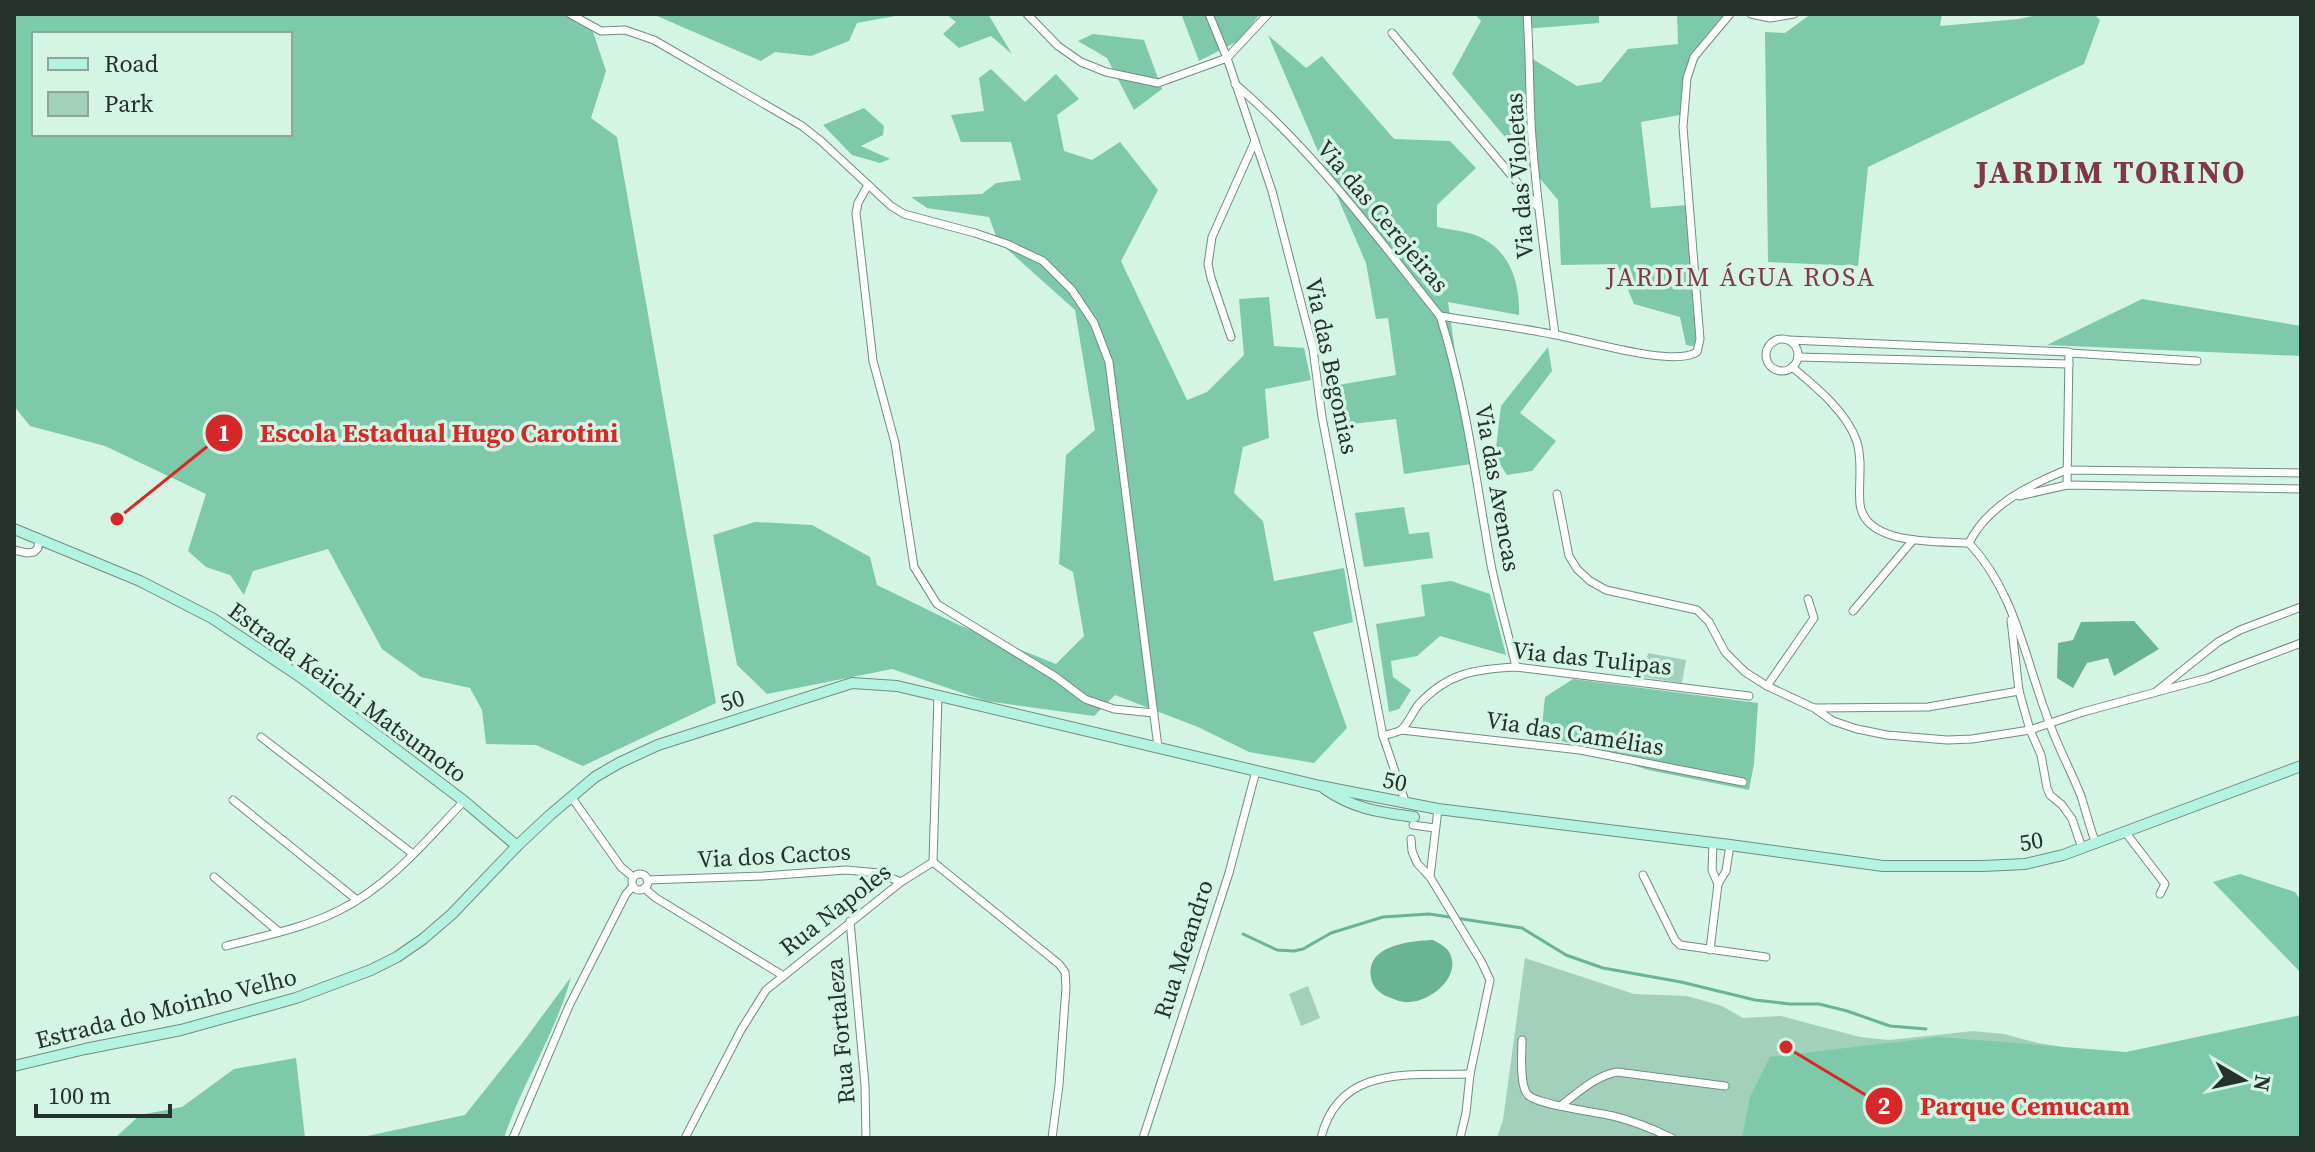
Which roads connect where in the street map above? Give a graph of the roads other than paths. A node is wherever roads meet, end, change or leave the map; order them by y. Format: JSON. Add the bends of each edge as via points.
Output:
{"nodes":[{"id":1,"x":570,"y":14,"type":"edge"},
{"id":2,"x":1027,"y":14,"type":"edge"},
{"id":3,"x":1209,"y":14,"type":"edge"},
{"id":4,"x":1268,"y":14,"type":"edge"},
{"id":5,"x":1527,"y":14,"type":"edge"},
{"id":6,"x":1730,"y":14,"type":"edge"},
{"id":7,"x":1751,"y":14,"type":"edge"},
{"id":8,"x":1794,"y":14,"type":"edge"},
{"id":9,"x":1392,"y":33,"type":"dead end"},
{"id":10,"x":1227,"y":58,"type":"junction"},
{"id":11,"x":1235,"y":84,"type":"junction"},
{"id":12,"x":1255,"y":141,"type":"junction"},
{"id":13,"x":868,"y":185,"type":"junction"},
{"id":14,"x":1538,"y":207,"type":"junction"},
{"id":15,"x":1440,"y":316,"type":"junction"},
{"id":16,"x":1555,"y":334,"type":"junction"},
{"id":17,"x":1231,"y":337,"type":"dead end"},
{"id":18,"x":1789,"y":340,"type":"junction"},
{"id":19,"x":2070,"y":353,"type":"junction"},
{"id":20,"x":1798,"y":357,"type":"junction"},
{"id":21,"x":2197,"y":361,"type":"dead end"},
{"id":22,"x":2069,"y":364,"type":"junction"},
{"id":23,"x":1792,"y":367,"type":"junction"},
{"id":24,"x":2066,"y":470,"type":"junction"},
{"id":25,"x":2301,"y":473,"type":"edge"},
{"id":26,"x":2067,"y":485,"type":"junction"},
{"id":27,"x":2301,"y":489,"type":"edge"},
{"id":28,"x":1557,"y":494,"type":"dead end"},
{"id":29,"x":2013,"y":497,"type":"junction"},
{"id":30,"x":14,"y":529,"type":"edge"},
{"id":31,"x":39,"y":538,"type":"junction"},
{"id":32,"x":1913,"y":540,"type":"junction"},
{"id":33,"x":1969,"y":543,"type":"junction"},
{"id":34,"x":14,"y":550,"type":"edge"},
{"id":35,"x":1808,"y":599,"type":"dead end"},
{"id":36,"x":2010,"y":605,"type":"junction"},
{"id":37,"x":2301,"y":607,"type":"edge"},
{"id":38,"x":1853,"y":611,"type":"dead end"},
{"id":39,"x":2301,"y":643,"type":"edge"},
{"id":40,"x":1516,"y":667,"type":"junction"},
{"id":41,"x":1767,"y":686,"type":"junction"},
{"id":42,"x":2019,"y":691,"type":"junction"},
{"id":43,"x":2153,"y":694,"type":"junction"},
{"id":44,"x":938,"y":696,"type":"junction"},
{"id":45,"x":1749,"y":696,"type":"dead end"},
{"id":46,"x":1814,"y":708,"type":"junction"},
{"id":47,"x":1154,"y":713,"type":"junction"},
{"id":48,"x":2049,"y":722,"type":"junction"},
{"id":49,"x":1401,"y":730,"type":"junction"},
{"id":50,"x":2030,"y":730,"type":"junction"},
{"id":51,"x":1383,"y":736,"type":"junction"},
{"id":52,"x":261,"y":737,"type":"dead end"},
{"id":53,"x":1158,"y":747,"type":"junction"},
{"id":54,"x":2301,"y":766,"type":"edge"},
{"id":55,"x":1256,"y":771,"type":"junction"},
{"id":56,"x":1743,"y":782,"type":"dead end"},
{"id":57,"x":1320,"y":786,"type":"junction"},
{"id":58,"x":572,"y":798,"type":"junction"},
{"id":59,"x":2081,"y":798,"type":"junction"},
{"id":60,"x":233,"y":800,"type":"dead end"},
{"id":61,"x":464,"y":801,"type":"junction"},
{"id":62,"x":1410,"y":805,"type":"junction"},
{"id":63,"x":2062,"y":805,"type":"junction"},
{"id":64,"x":1438,"y":809,"type":"junction"},
{"id":65,"x":1413,"y":824,"type":"junction"},
{"id":66,"x":1435,"y":828,"type":"junction"},
{"id":67,"x":2126,"y":833,"type":"junction"},
{"id":68,"x":1411,"y":839,"type":"dead end"},
{"id":69,"x":1713,"y":843,"type":"junction"},
{"id":70,"x":2096,"y":844,"type":"junction"},
{"id":71,"x":1730,"y":845,"type":"junction"},
{"id":72,"x":517,"y":846,"type":"junction"},
{"id":73,"x":2082,"y":848,"type":"junction"},
{"id":74,"x":413,"y":854,"type":"junction"},
{"id":75,"x":933,"y":862,"type":"junction"},
{"id":76,"x":1643,"y":875,"type":"dead end"},
{"id":77,"x":214,"y":877,"type":"dead end"},
{"id":78,"x":1430,"y":877,"type":"junction"},
{"id":79,"x":633,"y":882,"type":"junction"},
{"id":80,"x":901,"y":882,"type":"junction"},
{"id":81,"x":646,"y":884,"type":"junction"},
{"id":82,"x":1718,"y":884,"type":"junction"},
{"id":83,"x":2160,"y":894,"type":"dead end"},
{"id":84,"x":357,"y":900,"type":"junction"},
{"id":85,"x":850,"y":921,"type":"junction"},
{"id":86,"x":279,"y":932,"type":"junction"},
{"id":87,"x":226,"y":946,"type":"dead end"},
{"id":88,"x":1710,"y":950,"type":"junction"},
{"id":89,"x":1766,"y":957,"type":"dead end"},
{"id":90,"x":782,"y":975,"type":"junction"},
{"id":91,"x":1522,"y":1040,"type":"dead end"},
{"id":92,"x":14,"y":1066,"type":"edge"},
{"id":93,"x":1470,"y":1074,"type":"junction"},
{"id":94,"x":1725,"y":1086,"type":"dead end"},
{"id":95,"x":1560,"y":1106,"type":"junction"},
{"id":96,"x":513,"y":1138,"type":"edge"},
{"id":97,"x":685,"y":1138,"type":"edge"},
{"id":98,"x":866,"y":1138,"type":"edge"},
{"id":99,"x":1052,"y":1138,"type":"edge"},
{"id":100,"x":1143,"y":1138,"type":"edge"},
{"id":101,"x":1321,"y":1138,"type":"edge"},
{"id":102,"x":1460,"y":1138,"type":"edge"},
{"id":103,"x":1672,"y":1138,"type":"edge"}],
"edges":[{"from":1,"to":13,"type":"street","via":[[601,31],[639,33],[696,63],[802,126]]},
{"from":2,"to":10,"type":"street","via":[[1058,46],[1106,72],[1158,83]]},
{"from":3,"to":10,"type":"street","name":"Via das Begonias"},
{"from":4,"to":10,"type":"street"},
{"from":5,"to":14,"type":"street","name":"Via das Violetas"},
{"from":6,"to":16,"type":"street","name":"Via das Cerejeiras","via":[[1694,57],[1687,78],[1683,127],[1699,347],[1694,354],[1652,355]]},
{"from":7,"to":8,"type":"street"},
{"from":9,"to":14,"type":"street"},
{"from":10,"to":11,"type":"street","name":"Via das Begonias"},
{"from":11,"to":12,"type":"street","name":"Via das Begonias"},
{"from":11,"to":15,"type":"street","name":"Via das Cerejeiras","via":[[1333,184]]},
{"from":12,"to":17,"type":"street","via":[[1209,254],[1211,278]]},
{"from":12,"to":51,"type":"street","name":"Via das Begonias","via":[[1313,349]]},
{"from":13,"to":47,"type":"street","via":[[904,214],[986,236],[1043,261],[1094,323],[1109,362]]},
{"from":13,"to":47,"type":"street","via":[[856,222],[873,361],[895,443],[914,567],[937,604],[1085,699],[1114,709]]},
{"from":14,"to":16,"type":"street","name":"Via das Violetas"},
{"from":15,"to":16,"type":"street","name":"Via das Cerejeiras"},
{"from":15,"to":40,"type":"street","name":"Via das Avencas","via":[[1462,398]]},
{"from":18,"to":19,"type":"street"},
{"from":18,"to":20,"type":"street"},
{"from":18,"to":23,"type":"street","via":[[1774,341],[1766,354],[1773,368]]},
{"from":19,"to":21,"type":"street"},
{"from":19,"to":22,"type":"street"},
{"from":20,"to":22,"type":"street"},
{"from":20,"to":23,"type":"street"},
{"from":22,"to":24,"type":"street"},
{"from":23,"to":32,"type":"street","via":[[1853,432],[1866,519],[1874,529]]},
{"from":24,"to":25,"type":"street"},
{"from":24,"to":26,"type":"street"},
{"from":24,"to":29,"type":"street"},
{"from":26,"to":27,"type":"street"},
{"from":26,"to":29,"type":"street"},
{"from":28,"to":41,"type":"street","via":[[1569,556],[1590,581],[1617,593],[1697,610],[1734,663]]},
{"from":29,"to":33,"type":"street","via":[[1984,519]]},
{"from":30,"to":31,"type":"main road","name":"Estrada Keiichi Matsumoto"},
{"from":31,"to":34,"type":"street","via":[[34,552]]},
{"from":31,"to":61,"type":"main road","name":"Estrada Keiichi Matsumoto","via":[[212,618],[302,678]]},
{"from":32,"to":33,"type":"street"},
{"from":32,"to":38,"type":"street"},
{"from":33,"to":36,"type":"street"},
{"from":35,"to":41,"type":"street","via":[[1814,618]]},
{"from":36,"to":42,"type":"street"},
{"from":36,"to":48,"type":"street"},
{"from":37,"to":43,"type":"street","via":[[2218,642]]},
{"from":39,"to":43,"type":"street"},
{"from":40,"to":45,"type":"street","name":"Via das Tulipas"},
{"from":40,"to":49,"type":"street","name":"Via das Tulipas","via":[[1450,679],[1425,698]]},
{"from":41,"to":46,"type":"street"},
{"from":42,"to":46,"type":"street","via":[[1928,707]]},
{"from":42,"to":50,"type":"street"},
{"from":43,"to":48,"type":"street"},
{"from":44,"to":53,"type":"main road","name":"50"},
{"from":44,"to":58,"type":"main road","name":"50","via":[[852,683],[658,745],[595,777]]},
{"from":44,"to":75,"type":"street"},
{"from":46,"to":50,"type":"street","via":[[1843,726],[1887,735],[1960,740]]},
{"from":47,"to":53,"type":"street"},
{"from":48,"to":50,"type":"street"},
{"from":48,"to":59,"type":"street"},
{"from":49,"to":51,"type":"street"},
{"from":49,"to":56,"type":"street","name":"Via das Camélias","via":[[1580,750]]},
{"from":50,"to":63,"type":"street","via":[[2047,788]]},
{"from":51,"to":62,"type":"street"},
{"from":52,"to":74,"type":"street"},
{"from":53,"to":55,"type":"main road","name":"50"},
{"from":54,"to":67,"type":"main road","name":"50"},
{"from":55,"to":57,"type":"main road","name":"50"},
{"from":55,"to":100,"type":"street","name":"Rua Meandro","via":[[1229,873]]},
{"from":57,"to":62,"type":"main road","name":"50"},
{"from":57,"to":65,"type":"main road","via":[[1352,806]]},
{"from":58,"to":72,"type":"main road","name":"50"},
{"from":58,"to":79,"type":"street"},
{"from":59,"to":63,"type":"street"},
{"from":59,"to":70,"type":"street"},
{"from":60,"to":84,"type":"street"},
{"from":61,"to":72,"type":"main road","name":"Estrada Keiichi Matsumoto"},
{"from":61,"to":74,"type":"street"},
{"from":62,"to":64,"type":"main road","name":"50"},
{"from":62,"to":65,"type":"street"},
{"from":63,"to":73,"type":"street"},
{"from":64,"to":66,"type":"street"},
{"from":64,"to":69,"type":"main road","name":"50"},
{"from":65,"to":66,"type":"street"},
{"from":66,"to":78,"type":"street"},
{"from":67,"to":70,"type":"main road","name":"50"},
{"from":67,"to":83,"type":"street","via":[[2165,884]]},
{"from":68,"to":78,"type":"street","via":[[1414,857]]},
{"from":69,"to":71,"type":"main road","name":"50"},
{"from":69,"to":82,"type":"street","via":[[1712,870]]},
{"from":70,"to":73,"type":"main road","name":"50"},
{"from":71,"to":73,"type":"main road","name":"50","via":[[1883,866],[2025,864]]},
{"from":71,"to":82,"type":"street"},
{"from":72,"to":92,"type":"main road","name":"Estrada do Moinho Velho","via":[[452,914],[397,957],[371,970],[296,998],[181,1030]]},
{"from":74,"to":84,"type":"street"},
{"from":75,"to":80,"type":"street","name":"Rua Napoles"},
{"from":75,"to":99,"type":"street","via":[[1065,972]]},
{"from":76,"to":88,"type":"street","via":[[1677,943]]},
{"from":77,"to":86,"type":"street"},
{"from":78,"to":93,"type":"street","via":[[1490,980]]},
{"from":79,"to":81,"type":"street","via":[[638,889]]},
{"from":79,"to":81,"type":"street","via":[[641,874]]},
{"from":79,"to":96,"type":"street","via":[[589,964]]},
{"from":80,"to":81,"type":"street","name":"Via dos Cactos","via":[[879,873],[846,870]]},
{"from":80,"to":85,"type":"street","name":"Rua Napoles"},
{"from":81,"to":90,"type":"street","via":[[656,898]]},
{"from":82,"to":88,"type":"street"},
{"from":84,"to":86,"type":"street"},
{"from":85,"to":90,"type":"street","name":"Rua Napoles"},
{"from":85,"to":98,"type":"street","name":"Rua Fortaleza"},
{"from":86,"to":87,"type":"street"},
{"from":88,"to":89,"type":"street"},
{"from":90,"to":97,"type":"street","name":"Rua Napoles","via":[[755,1004]]},
{"from":91,"to":95,"type":"street","via":[[1525,1091]]},
{"from":93,"to":101,"type":"street","via":[[1366,1082],[1335,1106]]},
{"from":93,"to":102,"type":"street"},
{"from":94,"to":95,"type":"street","via":[[1617,1072],[1592,1082]]},
{"from":95,"to":103,"type":"street","via":[[1616,1117]]}]}
